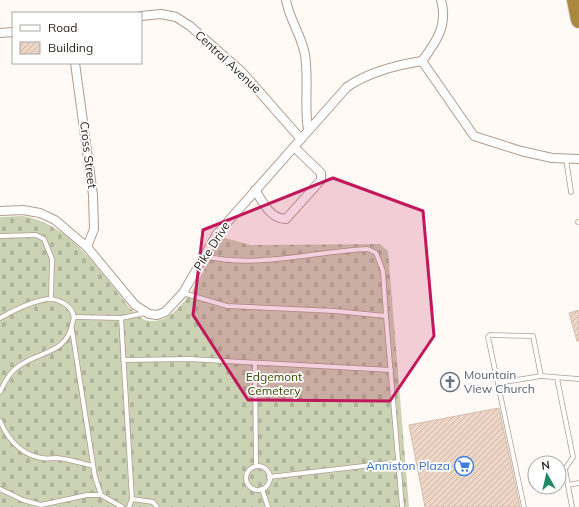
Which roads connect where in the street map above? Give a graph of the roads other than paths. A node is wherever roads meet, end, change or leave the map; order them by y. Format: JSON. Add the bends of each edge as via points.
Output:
{"nodes":[{"id":1,"x":286,"y":0,"type":"edge"},
{"id":2,"x":441,"y":0,"type":"edge"},
{"id":3,"x":575,"y":0,"type":"edge"},
{"id":4,"x":142,"y":16,"type":"edge"},
{"id":5,"x":579,"y":20,"type":"edge"},
{"id":6,"x":12,"y":32,"type":"edge"},
{"id":7,"x":0,"y":33,"type":"edge"},
{"id":8,"x":422,"y":61,"type":"junction"},
{"id":9,"x":75,"y":64,"type":"edge"},
{"id":10,"x":308,"y":130,"type":"junction"},
{"id":11,"x":300,"y":138,"type":"junction"},
{"id":12,"x":294,"y":147,"type":"junction"},
{"id":13,"x":566,"y":158,"type":"junction"},
{"id":14,"x":579,"y":159,"type":"edge"},
{"id":15,"x":254,"y":190,"type":"junction"},
{"id":16,"x":571,"y":192,"type":"dead end"},
{"id":17,"x":0,"y":211,"type":"edge"},
{"id":18,"x":0,"y":236,"type":"edge"},
{"id":19,"x":87,"y":247,"type":"junction"},
{"id":20,"x":204,"y":256,"type":"junction"},
{"id":21,"x":183,"y":293,"type":"junction"},
{"id":22,"x":51,"y":298,"type":"junction"},
{"id":23,"x":146,"y":313,"type":"junction"},
{"id":24,"x":386,"y":316,"type":"junction"},
{"id":25,"x":74,"y":317,"type":"junction"},
{"id":26,"x":0,"y":318,"type":"edge"},
{"id":27,"x":121,"y":318,"type":"junction"},
{"id":28,"x":72,"y":330,"type":"junction"},
{"id":29,"x":123,"y":360,"type":"junction"},
{"id":30,"x":255,"y":363,"type":"junction"},
{"id":31,"x":390,"y":370,"type":"junction"},
{"id":32,"x":541,"y":376,"type":"junction"},
{"id":33,"x":557,"y":378,"type":"junction"},
{"id":34,"x":579,"y":379,"type":"edge"},
{"id":35,"x":498,"y":383,"type":"junction"},
{"id":36,"x":0,"y":392,"type":"edge"},
{"id":37,"x":0,"y":421,"type":"edge"},
{"id":38,"x":579,"y":456,"type":"edge"},
{"id":39,"x":574,"y":457,"type":"junction"},
{"id":40,"x":398,"y":462,"type":"junction"},
{"id":41,"x":93,"y":466,"type":"junction"},
{"id":42,"x":256,"y":466,"type":"junction"},
{"id":43,"x":269,"y":477,"type":"junction"},
{"id":44,"x":579,"y":483,"type":"edge"},
{"id":45,"x":568,"y":485,"type":"junction"},
{"id":46,"x":0,"y":489,"type":"edge"},
{"id":47,"x":262,"y":489,"type":"junction"},
{"id":48,"x":101,"y":495,"type":"junction"},
{"id":49,"x":132,"y":499,"type":"junction"},
{"id":50,"x":50,"y":505,"type":"edge"},
{"id":51,"x":122,"y":507,"type":"edge"},
{"id":52,"x":129,"y":507,"type":"edge"},
{"id":53,"x":157,"y":507,"type":"edge"},
{"id":54,"x":268,"y":507,"type":"edge"},
{"id":55,"x":402,"y":507,"type":"edge"},
{"id":56,"x":524,"y":507,"type":"edge"},
{"id":57,"x":572,"y":507,"type":"edge"}],
"edges":[{"from":1,"to":10,"type":"street","via":[[305,54],[308,78]]},
{"from":2,"to":8,"type":"street","via":[[444,24],[437,41]]},
{"from":3,"to":5,"type":"highway"},
{"from":4,"to":11,"type":"street","name":"Central Avenue","via":[[161,14],[176,17],[190,26],[242,72]]},
{"from":6,"to":7,"type":"street"},
{"from":8,"to":10,"type":"street","name":"Pike Drive","via":[[360,78],[347,87]]},
{"from":8,"to":13,"type":"street","via":[[474,136],[521,151],[552,158]]},
{"from":9,"to":19,"type":"street","name":"Cross Street","via":[[93,195],[94,229]]},
{"from":10,"to":11,"type":"street","name":"Pike Drive"},
{"from":11,"to":12,"type":"street","name":"Pike Drive"},
{"from":12,"to":15,"type":"street","name":"Pike Drive"},
{"from":12,"to":15,"type":"street","via":[[321,173],[321,180],[286,220],[278,219],[271,213]]},
{"from":13,"to":14,"type":"street"},
{"from":13,"to":16,"type":"lane"},
{"from":15,"to":20,"type":"street","name":"Pike Drive","via":[[217,234]]},
{"from":17,"to":19,"type":"street","via":[[23,210],[40,213],[55,220]]},
{"from":18,"to":22,"type":"lane","via":[[36,235],[44,239],[52,260]]},
{"from":19,"to":23,"type":"street","via":[[135,305]]},
{"from":20,"to":21,"type":"street","name":"Pike Drive"},
{"from":20,"to":24,"type":"lane","via":[[219,259],[284,258],[368,248],[376,253],[383,271]]},
{"from":21,"to":23,"type":"street","name":"Pike Drive","via":[[165,312],[157,315]]},
{"from":21,"to":24,"type":"lane","via":[[227,306],[328,310]]},
{"from":22,"to":25,"type":"lane","via":[[65,304]]},
{"from":22,"to":26,"type":"lane","via":[[26,304]]},
{"from":23,"to":27,"type":"lane"},
{"from":24,"to":31,"type":"lane"},
{"from":25,"to":27,"type":"lane"},
{"from":25,"to":28,"type":"lane"},
{"from":27,"to":29,"type":"lane"},
{"from":28,"to":36,"type":"lane","via":[[53,351],[15,369],[6,378]]},
{"from":28,"to":41,"type":"lane"},
{"from":29,"to":30,"type":"lane"},
{"from":29,"to":49,"type":"lane"},
{"from":30,"to":31,"type":"lane"},
{"from":30,"to":42,"type":"lane"},
{"from":31,"to":40,"type":"lane"},
{"from":32,"to":33,"type":"lane"},
{"from":32,"to":35,"type":"lane"},
{"from":32,"to":35,"type":"lane","via":[[533,336],[490,335],[488,337]]},
{"from":33,"to":34,"type":"lane"},
{"from":33,"to":39,"type":"lane"},
{"from":35,"to":56,"type":"lane"},
{"from":37,"to":41,"type":"lane","via":[[13,444],[31,455]]},
{"from":38,"to":39,"type":"lane"},
{"from":39,"to":45,"type":"lane","via":[[565,469]]},
{"from":40,"to":43,"type":"lane"},
{"from":40,"to":55,"type":"lane"},
{"from":41,"to":48,"type":"lane"},
{"from":42,"to":43,"type":"lane","via":[[263,467]]},
{"from":42,"to":47,"type":"lane","via":[[247,473],[246,481],[251,487]]},
{"from":43,"to":47,"type":"lane","via":[[268,484]]},
{"from":44,"to":45,"type":"lane"},
{"from":45,"to":57,"type":"lane"},
{"from":46,"to":50,"type":"lane","via":[[41,505]]},
{"from":47,"to":54,"type":"lane"},
{"from":48,"to":50,"type":"lane","via":[[87,495]]},
{"from":48,"to":51,"type":"lane"},
{"from":49,"to":52,"type":"lane"},
{"from":49,"to":53,"type":"lane","via":[[153,502]]}]}
